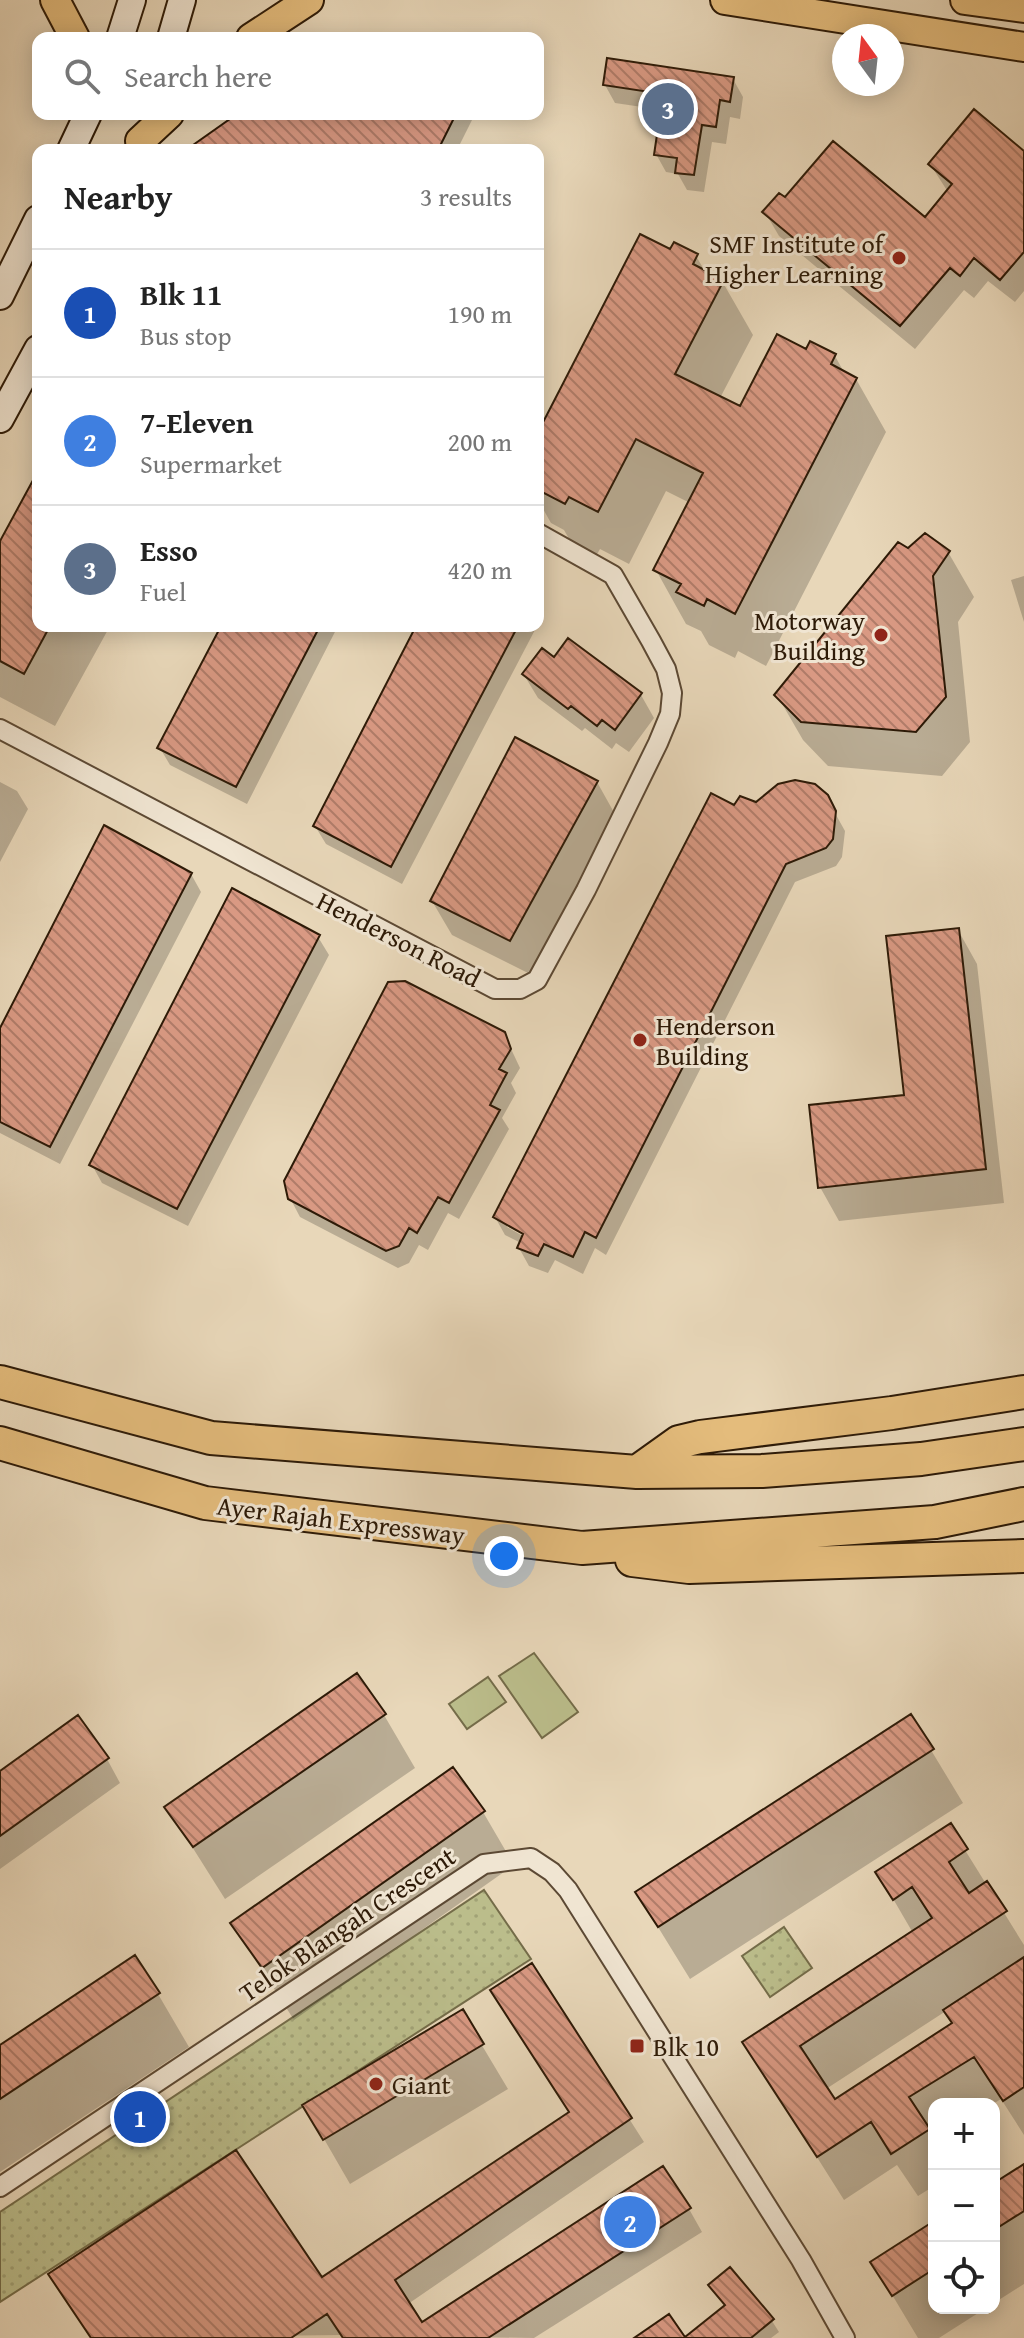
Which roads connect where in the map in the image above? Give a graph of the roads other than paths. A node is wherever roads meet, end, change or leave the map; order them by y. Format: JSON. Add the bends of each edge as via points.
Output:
{"nodes":[{"id":1,"x":55,"y":0,"type":"edge"},
{"id":2,"x":132,"y":0,"type":"edge"},
{"id":3,"x":182,"y":0,"type":"edge"},
{"id":4,"x":309,"y":0,"type":"edge"},
{"id":5,"x":725,"y":0,"type":"edge"},
{"id":6,"x":965,"y":0,"type":"edge"},
{"id":7,"x":1024,"y":8,"type":"edge"},
{"id":8,"x":72,"y":32,"type":"edge"},
{"id":9,"x":122,"y":32,"type":"edge"},
{"id":10,"x":173,"y":32,"type":"edge"},
{"id":11,"x":260,"y":32,"type":"edge"},
{"id":12,"x":1024,"y":47,"type":"edge"},
{"id":13,"x":85,"y":120,"type":"edge"},
{"id":14,"x":146,"y":120,"type":"edge"},
{"id":15,"x":163,"y":120,"type":"edge"},
{"id":16,"x":74,"y":144,"type":"edge"},
{"id":17,"x":139,"y":144,"type":"edge"},
{"id":18,"x":140,"y":144,"type":"edge"},
{"id":19,"x":32,"y":231,"type":"edge"},
{"id":20,"x":0,"y":296,"type":"edge"},
{"id":21,"x":32,"y":360,"type":"edge"},
{"id":22,"x":0,"y":419,"type":"edge"},
{"id":23,"x":544,"y":536,"type":"edge"},
{"id":24,"x":0,"y":729,"type":"edge"},
{"id":25,"x":0,"y":1382,"type":"edge"},
{"id":26,"x":1024,"y":1392,"type":"edge"},
{"id":27,"x":0,"y":1443,"type":"edge"},
{"id":28,"x":1024,"y":1444,"type":"edge"},
{"id":29,"x":637,"y":1472,"type":"junction"},
{"id":30,"x":1024,"y":1504,"type":"edge"},
{"id":31,"x":582,"y":1548,"type":"junction"},
{"id":32,"x":1024,"y":1556,"type":"edge"},
{"id":33,"x":0,"y":2187,"type":"edge"},
{"id":34,"x":845,"y":2338,"type":"edge"}],
"edges":[{"from":1,"to":8,"type":"main road"},
{"from":2,"to":9,"type":"main road"},
{"from":3,"to":10,"type":"main road"},
{"from":4,"to":11,"type":"main road"},
{"from":5,"to":12,"type":"main road"},
{"from":6,"to":7,"type":"main road"},
{"from":13,"to":16,"type":"main road"},
{"from":14,"to":17,"type":"main road"},
{"from":15,"to":18,"type":"main road"},
{"from":19,"to":20,"type":"main road"},
{"from":21,"to":22,"type":"main road"},
{"from":23,"to":24,"type":"street","name":"Henderson Road","via":[[613,575],[666,669],[672,693],[658,743],[568,926],[537,980],[520,989],[495,989]]},
{"from":25,"to":29,"type":"highway","via":[[211,1438]]},
{"from":26,"to":29,"type":"highway","via":[[700,1437],[679,1442]]},
{"from":27,"to":31,"type":"highway","name":"Ayer Rajah Expressway","via":[[205,1503]]},
{"from":28,"to":29,"type":"highway","via":[[921,1459],[762,1471]]},
{"from":30,"to":31,"type":"highway","name":"Ayer Rajah Expressway","via":[[935,1522]]},
{"from":31,"to":32,"type":"highway","via":[[689,1567]]},
{"from":33,"to":34,"type":"street","name":"Telok Blangah Crescent","via":[[484,1864],[531,1858],[568,1890]]}]}
